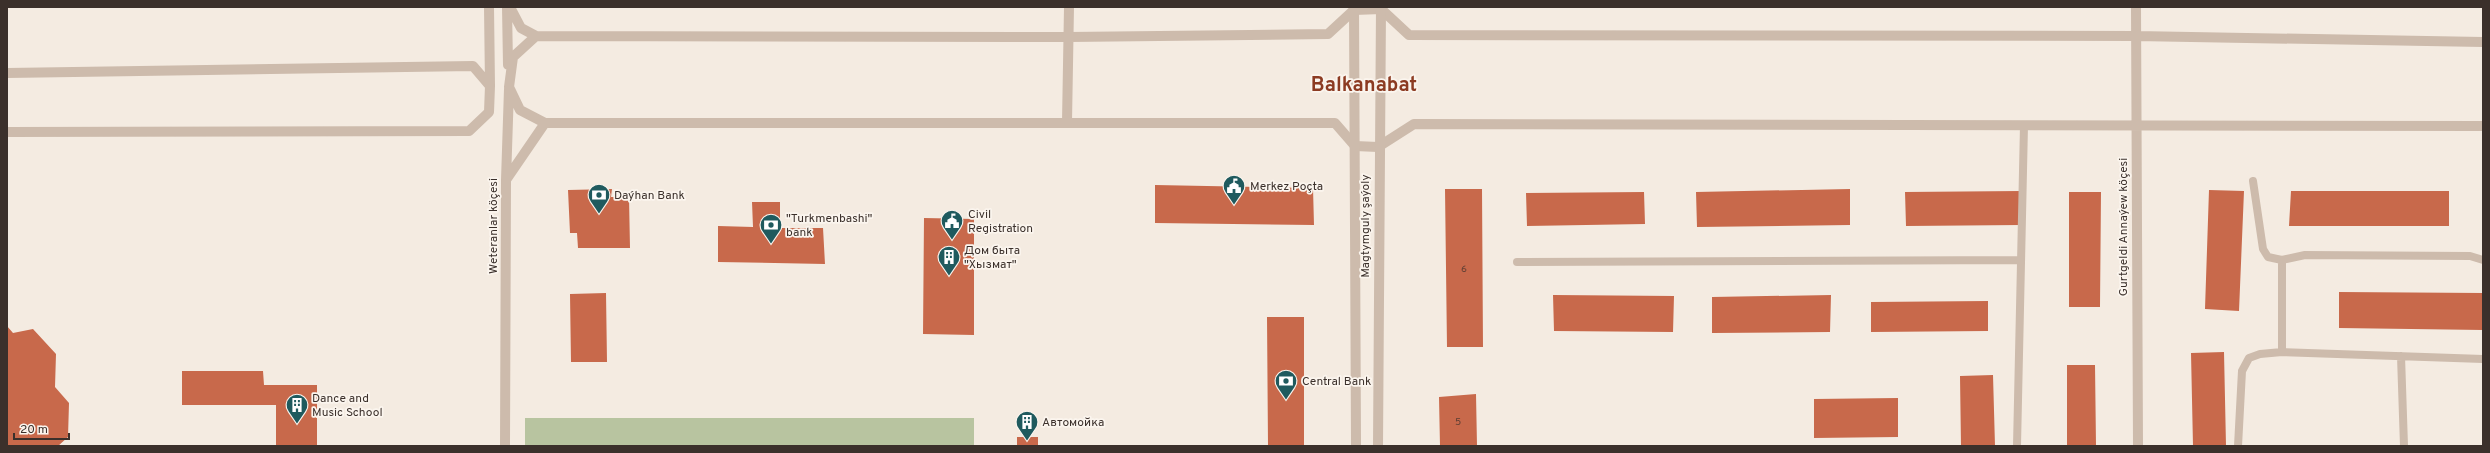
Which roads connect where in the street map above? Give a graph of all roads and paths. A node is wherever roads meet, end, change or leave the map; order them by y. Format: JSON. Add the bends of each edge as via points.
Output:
{"nodes":[{"id":1,"x":489,"y":7,"type":"edge"},
{"id":2,"x":506,"y":7,"type":"edge"},
{"id":3,"x":510,"y":7,"type":"edge"},
{"id":4,"x":1069,"y":7,"type":"edge"},
{"id":5,"x":2136,"y":7,"type":"edge"},
{"id":6,"x":1354,"y":8,"type":"edge"},
{"id":7,"x":1381,"y":8,"type":"edge"},
{"id":8,"x":536,"y":36,"type":"junction"},
{"id":9,"x":2136,"y":36,"type":"junction"},
{"id":10,"x":1069,"y":37,"type":"junction"},
{"id":11,"x":2483,"y":42,"type":"edge"},
{"id":12,"x":7,"y":73,"type":"edge"},
{"id":13,"x":490,"y":86,"type":"junction"},
{"id":14,"x":509,"y":87,"type":"junction"},
{"id":15,"x":1068,"y":122,"type":"junction"},
{"id":16,"x":545,"y":123,"type":"junction"},
{"id":17,"x":2024,"y":125,"type":"junction"},
{"id":18,"x":2135,"y":126,"type":"junction"},
{"id":19,"x":2483,"y":126,"type":"edge"},
{"id":20,"x":7,"y":132,"type":"edge"},
{"id":21,"x":1355,"y":146,"type":"junction"},
{"id":22,"x":1378,"y":147,"type":"junction"},
{"id":23,"x":506,"y":180,"type":"junction"},
{"id":24,"x":2253,"y":181,"type":"dead end"},
{"id":25,"x":2021,"y":260,"type":"junction"},
{"id":26,"x":2282,"y":260,"type":"junction"},
{"id":27,"x":2483,"y":260,"type":"edge"},
{"id":28,"x":1517,"y":262,"type":"dead end"},
{"id":29,"x":2282,"y":352,"type":"junction"},
{"id":30,"x":2401,"y":356,"type":"junction"},
{"id":31,"x":2483,"y":359,"type":"edge"},
{"id":32,"x":505,"y":446,"type":"edge"},
{"id":33,"x":1356,"y":446,"type":"edge"},
{"id":34,"x":1378,"y":446,"type":"edge"},
{"id":35,"x":2017,"y":446,"type":"edge"},
{"id":36,"x":2138,"y":446,"type":"edge"},
{"id":37,"x":2238,"y":446,"type":"edge"},
{"id":38,"x":2404,"y":446,"type":"edge"}],
"edges":[{"from":1,"to":13,"type":"street"},
{"from":2,"to":14,"type":"street","name":"Weteranlar köçesi"},
{"from":3,"to":8,"type":"street","via":[[521,28]]},
{"from":4,"to":10,"type":"street"},
{"from":5,"to":9,"type":"street","name":"Gurtgeldi Annaýew köçesi"},
{"from":6,"to":7,"type":"street"},
{"from":6,"to":10,"type":"street","via":[[1328,34]]},
{"from":6,"to":21,"type":"street","name":"Magtymguly şaýoly"},
{"from":7,"to":9,"type":"street","via":[[1409,35]]},
{"from":7,"to":22,"type":"street","name":"Magtymguly şaýoly"},
{"from":8,"to":10,"type":"street"},
{"from":8,"to":14,"type":"street","via":[[513,57]]},
{"from":9,"to":11,"type":"street"},
{"from":9,"to":18,"type":"street","name":"Gurtgeldi Annaýew köçesi"},
{"from":10,"to":15,"type":"street"},
{"from":12,"to":13,"type":"street","via":[[473,66]]},
{"from":13,"to":20,"type":"street","via":[[489,112],[469,131]]},
{"from":14,"to":16,"type":"street","via":[[520,110]]},
{"from":14,"to":23,"type":"street","name":"Weteranlar köçesi"},
{"from":15,"to":16,"type":"street"},
{"from":15,"to":21,"type":"street","via":[[1335,123]]},
{"from":16,"to":23,"type":"street"},
{"from":17,"to":18,"type":"street"},
{"from":17,"to":22,"type":"street","via":[[1414,124]]},
{"from":17,"to":25,"type":"lane"},
{"from":18,"to":19,"type":"street"},
{"from":18,"to":36,"type":"street","name":"Gurtgeldi Annaýew köçesi"},
{"from":21,"to":22,"type":"street"},
{"from":21,"to":33,"type":"street","name":"Magtymguly şaýoly"},
{"from":22,"to":34,"type":"street","name":"Magtymguly şaýoly"},
{"from":23,"to":32,"type":"street","name":"Weteranlar köçesi"},
{"from":24,"to":26,"type":"lane","via":[[2263,249],[2268,258]]},
{"from":25,"to":28,"type":"lane"},
{"from":25,"to":35,"type":"lane"},
{"from":26,"to":27,"type":"lane","via":[[2305,255],[2470,256]]},
{"from":26,"to":29,"type":"lane"},
{"from":29,"to":30,"type":"lane"},
{"from":29,"to":37,"type":"lane","via":[[2249,358],[2242,371]]},
{"from":30,"to":31,"type":"lane"},
{"from":30,"to":38,"type":"lane"}]}
